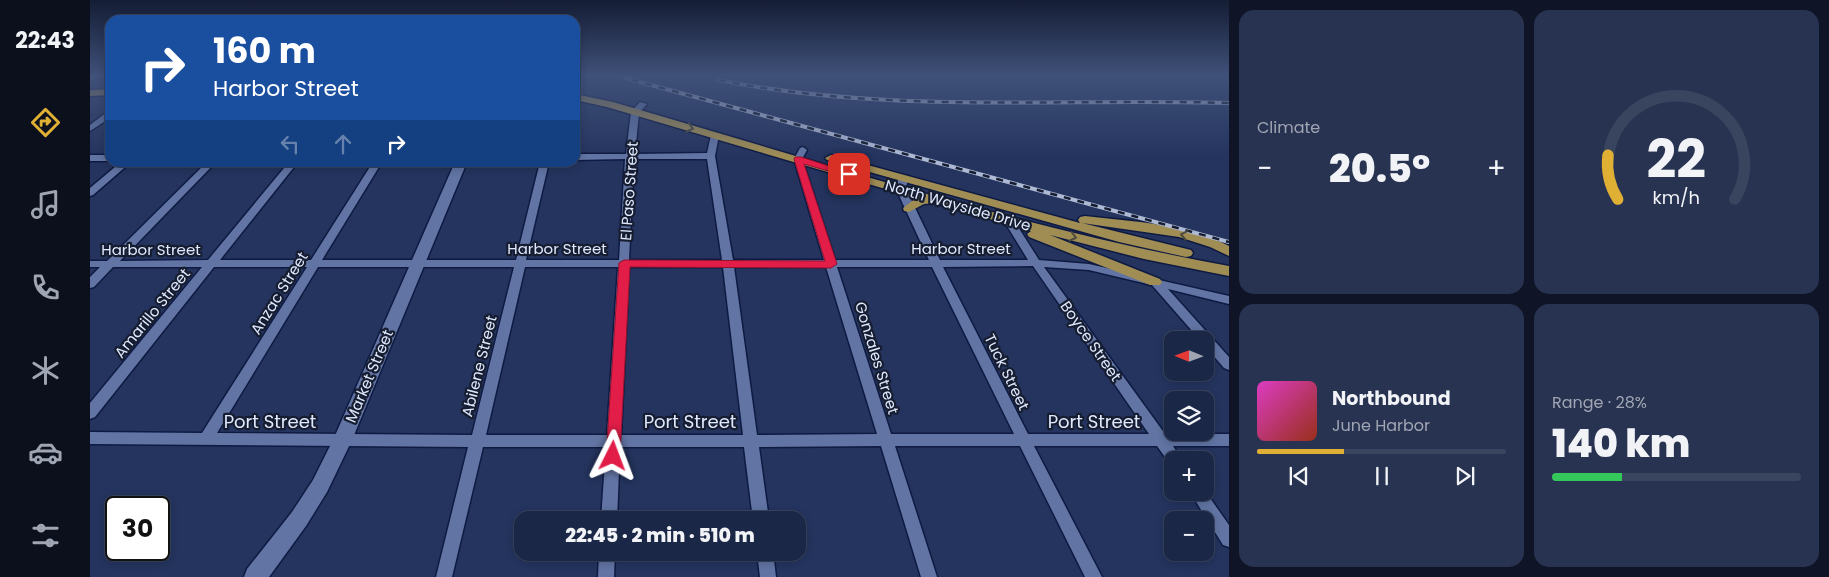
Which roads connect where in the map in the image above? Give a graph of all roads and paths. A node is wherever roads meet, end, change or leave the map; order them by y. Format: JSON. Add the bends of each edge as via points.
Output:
{"nodes":[{"id":1,"x":609,"y":103,"type":"edge"},
{"id":2,"x":622,"y":103,"type":"edge"},
{"id":3,"x":639,"y":108,"type":"junction"},
{"id":4,"x":105,"y":118,"type":"edge"},
{"id":5,"x":90,"y":129,"type":"edge"},
{"id":6,"x":715,"y":135,"type":"junction"},
{"id":7,"x":800,"y":155,"type":"junction"},
{"id":8,"x":630,"y":156,"type":"junction"},
{"id":9,"x":711,"y":156,"type":"junction"},
{"id":10,"x":580,"y":157,"type":"edge"},
{"id":11,"x":90,"y":158,"type":"edge"},
{"id":12,"x":105,"y":158,"type":"edge"},
{"id":13,"x":121,"y":167,"type":"edge"},
{"id":14,"x":207,"y":167,"type":"edge"},
{"id":15,"x":290,"y":167,"type":"edge"},
{"id":16,"x":375,"y":167,"type":"edge"},
{"id":17,"x":458,"y":167,"type":"edge"},
{"id":18,"x":544,"y":167,"type":"edge"},
{"id":19,"x":902,"y":184,"type":"junction"},
{"id":20,"x":90,"y":193,"type":"edge"},
{"id":21,"x":940,"y":200,"type":"junction"},
{"id":22,"x":909,"y":208,"type":"junction"},
{"id":23,"x":1024,"y":212,"type":"junction"},
{"id":24,"x":1009,"y":221,"type":"junction"},
{"id":25,"x":1229,"y":252,"type":"edge"},
{"id":26,"x":1229,"y":260,"type":"edge"},
{"id":27,"x":417,"y":263,"type":"junction"},
{"id":28,"x":521,"y":263,"type":"junction"},
{"id":29,"x":624,"y":263,"type":"junction"},
{"id":30,"x":728,"y":263,"type":"junction"},
{"id":31,"x":935,"y":263,"type":"junction"},
{"id":32,"x":1036,"y":263,"type":"junction"},
{"id":33,"x":90,"y":264,"type":"edge"},
{"id":34,"x":110,"y":264,"type":"junction"},
{"id":35,"x":211,"y":264,"type":"junction"},
{"id":36,"x":314,"y":264,"type":"junction"},
{"id":37,"x":831,"y":264,"type":"junction"},
{"id":38,"x":1218,"y":266,"type":"edge"},
{"id":39,"x":1155,"y":282,"type":"junction"},
{"id":40,"x":90,"y":284,"type":"edge"},
{"id":41,"x":1229,"y":300,"type":"edge"},
{"id":42,"x":1229,"y":365,"type":"edge"},
{"id":43,"x":90,"y":413,"type":"edge"},
{"id":44,"x":90,"y":438,"type":"edge"},
{"id":45,"x":614,"y":439,"type":"junction"},
{"id":46,"x":206,"y":440,"type":"junction"},
{"id":47,"x":343,"y":440,"type":"junction"},
{"id":48,"x":750,"y":440,"type":"junction"},
{"id":49,"x":1023,"y":440,"type":"junction"},
{"id":50,"x":1161,"y":440,"type":"junction"},
{"id":51,"x":1229,"y":440,"type":"edge"},
{"id":52,"x":477,"y":441,"type":"junction"},
{"id":53,"x":886,"y":442,"type":"junction"},
{"id":54,"x":1169,"y":451,"type":"edge"},
{"id":55,"x":1203,"y":501,"type":"edge"},
{"id":56,"x":610,"y":511,"type":"edge"},
{"id":57,"x":760,"y":511,"type":"edge"},
{"id":58,"x":1229,"y":539,"type":"edge"},
{"id":59,"x":607,"y":561,"type":"edge"},
{"id":60,"x":766,"y":561,"type":"edge"},
{"id":61,"x":255,"y":577,"type":"edge"},
{"id":62,"x":444,"y":577,"type":"edge"},
{"id":63,"x":606,"y":577,"type":"edge"},
{"id":64,"x":768,"y":577,"type":"edge"},
{"id":65,"x":929,"y":577,"type":"edge"},
{"id":66,"x":1094,"y":577,"type":"edge"}],
"edges":[{"from":1,"to":3,"type":"main road","name":"North Wayside Drive"},
{"from":2,"to":3,"type":"main road","name":"North Wayside Drive"},
{"from":3,"to":6,"type":"main road","name":"North Wayside Drive","one_way":true},
{"from":3,"to":7,"type":"main road","name":"North Wayside Drive"},
{"from":3,"to":8,"type":"street","name":"El Paso Street"},
{"from":4,"to":5,"type":"street"},
{"from":6,"to":7,"type":"main road","name":"North Wayside Drive"},
{"from":6,"to":9,"type":"street"},
{"from":7,"to":19,"type":"main road","name":"North Wayside Drive"},
{"from":7,"to":37,"type":"street","name":"Gonzales Street"},
{"from":8,"to":9,"type":"street"},
{"from":8,"to":10,"type":"street"},
{"from":8,"to":29,"type":"street","name":"El Paso Street"},
{"from":9,"to":30,"type":"street"},
{"from":11,"to":12,"type":"street"},
{"from":13,"to":20,"type":"street"},
{"from":14,"to":34,"type":"street"},
{"from":15,"to":35,"type":"street","name":"Amarillo Street"},
{"from":16,"to":36,"type":"street","name":"Anzac Street"},
{"from":17,"to":27,"type":"street","name":"Market Street"},
{"from":18,"to":28,"type":"street","name":"Abilene Street"},
{"from":19,"to":21,"type":"main road","name":"North Wayside Drive"},
{"from":19,"to":22,"type":"street","name":"Tuck Street"},
{"from":19,"to":23,"type":"main road","name":"North Wayside Drive"},
{"from":21,"to":22,"type":"main road","via":[[921,200]]},
{"from":21,"to":24,"type":"main road","name":"North Wayside Drive"},
{"from":22,"to":31,"type":"street","name":"Tuck Street"},
{"from":25,"to":23,"type":"main road","one_way":true,"via":[[1206,240],[1185,235]]},
{"from":23,"to":38,"type":"main road","name":"North Wayside Drive"},
{"from":24,"to":32,"type":"street","name":"Boyce Street"},
{"from":24,"to":38,"type":"main road","name":"North Wayside Drive","one_way":true,"via":[[1144,255]]},
{"from":24,"to":39,"type":"main road","via":[[1043,239]]},
{"from":26,"to":38,"type":"main road","name":"North Wayside Drive"},
{"from":27,"to":28,"type":"street","name":"Harbor Street"},
{"from":27,"to":36,"type":"street","name":"Harbor Street"},
{"from":27,"to":47,"type":"street","name":"Market Street"},
{"from":28,"to":29,"type":"street","name":"Harbor Street"},
{"from":28,"to":52,"type":"street","name":"Abilene Street"},
{"from":29,"to":30,"type":"street","name":"Harbor Street"},
{"from":29,"to":45,"type":"street","name":"El Paso Street"},
{"from":30,"to":37,"type":"street","name":"Harbor Street"},
{"from":30,"to":48,"type":"street"},
{"from":31,"to":32,"type":"street","name":"Harbor Street"},
{"from":31,"to":37,"type":"street","name":"Harbor Street"},
{"from":31,"to":49,"type":"street","name":"Tuck Street"},
{"from":32,"to":39,"type":"street","name":"Harbor Street","via":[[1088,267]]},
{"from":32,"to":50,"type":"street","name":"Boyce Street"},
{"from":33,"to":34,"type":"street","name":"Harbor Street"},
{"from":34,"to":35,"type":"street","name":"Harbor Street"},
{"from":34,"to":40,"type":"street"},
{"from":35,"to":36,"type":"street","name":"Harbor Street"},
{"from":35,"to":43,"type":"street","name":"Amarillo Street"},
{"from":36,"to":46,"type":"street","name":"Anzac Street"},
{"from":37,"to":53,"type":"street","name":"Gonzales Street"},
{"from":39,"to":41,"type":"street","name":"Harbor Street"},
{"from":39,"to":42,"type":"street"},
{"from":44,"to":46,"type":"street","name":"Port Street"},
{"from":45,"to":48,"type":"street","name":"Port Street"},
{"from":45,"to":52,"type":"street","name":"Port Street"},
{"from":45,"to":56,"type":"street","name":"El Paso Street"},
{"from":46,"to":47,"type":"street","name":"Port Street"},
{"from":47,"to":52,"type":"street","name":"Port Street"},
{"from":47,"to":61,"type":"street","name":"Market Street","via":[[299,520]]},
{"from":48,"to":53,"type":"street","name":"Port Street"},
{"from":48,"to":57,"type":"street"},
{"from":49,"to":50,"type":"street","name":"Port Street"},
{"from":49,"to":53,"type":"street","name":"Port Street"},
{"from":49,"to":66,"type":"street","name":"Tuck Street"},
{"from":50,"to":51,"type":"street","name":"Port Street"},
{"from":50,"to":54,"type":"street","name":"Boyce Street"},
{"from":52,"to":62,"type":"street","name":"Abilene Street"},
{"from":53,"to":65,"type":"street","name":"Gonzales Street"},
{"from":55,"to":58,"type":"street"},
{"from":59,"to":63,"type":"street"},
{"from":60,"to":64,"type":"street"}]}
